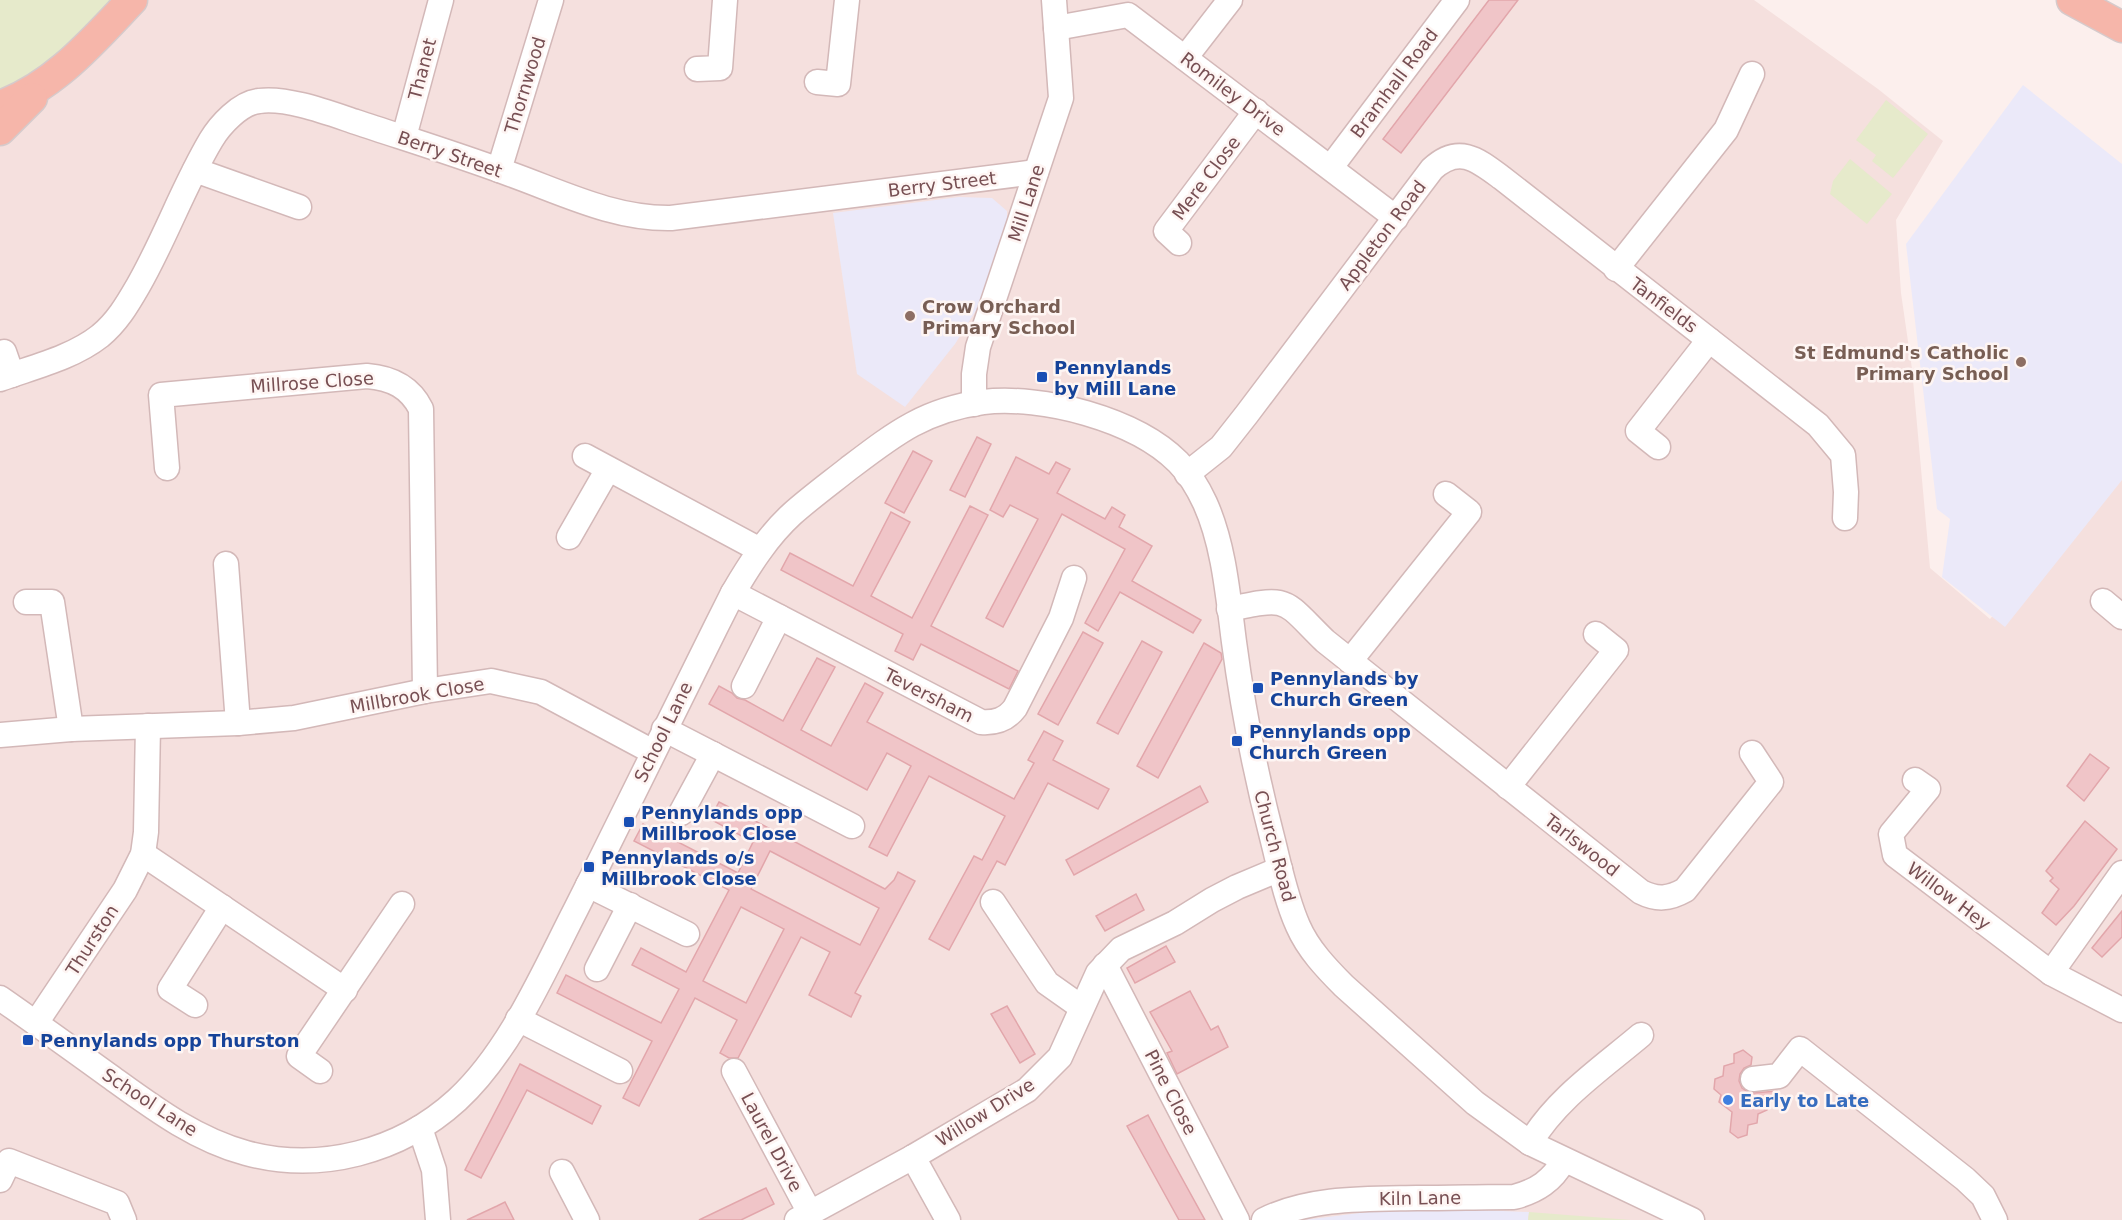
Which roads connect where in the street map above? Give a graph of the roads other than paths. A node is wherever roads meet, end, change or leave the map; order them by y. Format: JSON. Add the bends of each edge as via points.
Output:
{"nodes":[{"id":1,"x":132,"y":0,"type":"edge"},
{"id":2,"x":441,"y":0,"type":"edge"},
{"id":3,"x":551,"y":0,"type":"edge"},
{"id":4,"x":725,"y":0,"type":"edge"},
{"id":5,"x":846,"y":0,"type":"edge"},
{"id":6,"x":1054,"y":0,"type":"edge"},
{"id":7,"x":1230,"y":0,"type":"edge"},
{"id":8,"x":1457,"y":0,"type":"edge"},
{"id":9,"x":2072,"y":0,"type":"edge"},
{"id":10,"x":2122,"y":27,"type":"edge"},
{"id":11,"x":1056,"y":28,"type":"junction"},
{"id":12,"x":1185,"y":58,"type":"junction"},
{"id":13,"x":697,"y":69,"type":"dead end"},
{"id":14,"x":1752,"y":74,"type":"dead end"},
{"id":15,"x":817,"y":82,"type":"dead end"},
{"id":16,"x":44,"y":85,"type":"junction"},
{"id":17,"x":0,"y":106,"type":"edge"},
{"id":18,"x":1257,"y":111,"type":"junction"},
{"id":19,"x":0,"y":130,"type":"edge"},
{"id":20,"x":404,"y":137,"type":"junction"},
{"id":21,"x":1331,"y":166,"type":"junction"},
{"id":22,"x":195,"y":170,"type":"junction"},
{"id":23,"x":499,"y":170,"type":"junction"},
{"id":24,"x":1036,"y":172,"type":"junction"},
{"id":25,"x":288,"y":196,"type":"dead end"},
{"id":26,"x":1396,"y":218,"type":"junction"},
{"id":27,"x":1179,"y":243,"type":"dead end"},
{"id":28,"x":1616,"y":269,"type":"junction"},
{"id":29,"x":1709,"y":340,"type":"junction"},
{"id":30,"x":4,"y":352,"type":"dead end"},
{"id":31,"x":6,"y":377,"type":"edge"},
{"id":32,"x":974,"y":404,"type":"junction"},
{"id":33,"x":1658,"y":447,"type":"dead end"},
{"id":34,"x":585,"y":456,"type":"dead end"},
{"id":35,"x":167,"y":468,"type":"dead end"},
{"id":36,"x":608,"y":469,"type":"junction"},
{"id":37,"x":1187,"y":474,"type":"junction"},
{"id":38,"x":1446,"y":494,"type":"dead end"},
{"id":39,"x":1845,"y":519,"type":"dead end"},
{"id":40,"x":569,"y":537,"type":"dead end"},
{"id":41,"x":760,"y":550,"type":"junction"},
{"id":42,"x":226,"y":564,"type":"dead end"},
{"id":43,"x":1074,"y":578,"type":"dead end"},
{"id":44,"x":733,"y":592,"type":"junction"},
{"id":45,"x":2103,"y":601,"type":"dead end"},
{"id":46,"x":26,"y":602,"type":"dead end"},
{"id":47,"x":1229,"y":609,"type":"junction"},
{"id":48,"x":779,"y":617,"type":"junction"},
{"id":49,"x":2122,"y":617,"type":"edge"},
{"id":50,"x":1596,"y":634,"type":"dead end"},
{"id":51,"x":1350,"y":661,"type":"junction"},
{"id":52,"x":744,"y":686,"type":"dead end"},
{"id":53,"x":425,"y":691,"type":"junction"},
{"id":54,"x":238,"y":723,"type":"junction"},
{"id":55,"x":148,"y":726,"type":"junction"},
{"id":56,"x":71,"y":729,"type":"junction"},
{"id":57,"x":664,"y":729,"type":"junction"},
{"id":58,"x":0,"y":735,"type":"edge"},
{"id":59,"x":653,"y":752,"type":"junction"},
{"id":60,"x":1752,"y":753,"type":"dead end"},
{"id":61,"x":713,"y":754,"type":"junction"},
{"id":62,"x":1915,"y":780,"type":"dead end"},
{"id":63,"x":1508,"y":787,"type":"junction"},
{"id":64,"x":681,"y":813,"type":"dead end"},
{"id":65,"x":852,"y":826,"type":"dead end"},
{"id":66,"x":143,"y":854,"type":"junction"},
{"id":67,"x":1280,"y":869,"type":"junction"},
{"id":68,"x":2122,"y":873,"type":"edge"},
{"id":69,"x":588,"y":885,"type":"junction"},
{"id":70,"x":993,"y":902,"type":"dead end"},
{"id":71,"x":402,"y":904,"type":"dead end"},
{"id":72,"x":630,"y":905,"type":"junction"},
{"id":73,"x":222,"y":907,"type":"junction"},
{"id":74,"x":687,"y":934,"type":"dead end"},
{"id":75,"x":1105,"y":965,"type":"junction"},
{"id":76,"x":597,"y":969,"type":"dead end"},
{"id":77,"x":2051,"y":973,"type":"junction"},
{"id":78,"x":345,"y":990,"type":"junction"},
{"id":79,"x":0,"y":998,"type":"edge"},
{"id":80,"x":195,"y":1005,"type":"dead end"},
{"id":81,"x":1081,"y":1007,"type":"junction"},
{"id":82,"x":2122,"y":1010,"type":"edge"},
{"id":83,"x":518,"y":1019,"type":"junction"},
{"id":84,"x":36,"y":1023,"type":"junction"},
{"id":85,"x":1641,"y":1035,"type":"dead end"},
{"id":86,"x":320,"y":1071,"type":"dead end"},
{"id":87,"x":620,"y":1071,"type":"dead end"},
{"id":88,"x":734,"y":1071,"type":"dead end"},
{"id":89,"x":1753,"y":1079,"type":"dead end"},
{"id":90,"x":420,"y":1128,"type":"junction"},
{"id":91,"x":1530,"y":1143,"type":"junction"},
{"id":92,"x":913,"y":1157,"type":"junction"},
{"id":93,"x":1564,"y":1160,"type":"junction"},
{"id":94,"x":562,"y":1172,"type":"dead end"},
{"id":95,"x":0,"y":1180,"type":"edge"},
{"id":96,"x":804,"y":1217,"type":"edge"},
{"id":97,"x":124,"y":1220,"type":"edge"},
{"id":98,"x":438,"y":1220,"type":"edge"},
{"id":99,"x":587,"y":1220,"type":"edge"},
{"id":100,"x":948,"y":1220,"type":"edge"},
{"id":101,"x":1237,"y":1220,"type":"edge"},
{"id":102,"x":1264,"y":1220,"type":"edge"},
{"id":103,"x":1692,"y":1220,"type":"edge"},
{"id":104,"x":1995,"y":1220,"type":"edge"}],
"edges":[{"from":1,"to":16,"type":"main road"},
{"from":2,"to":20,"type":"street","name":"Thanet"},
{"from":3,"to":23,"type":"street","name":"Thornwood"},
{"from":4,"to":13,"type":"street","via":[[720,68]]},
{"from":5,"to":15,"type":"street","via":[[838,84]]},
{"from":6,"to":11,"type":"street","name":"Mill Lane"},
{"from":7,"to":12,"type":"street"},
{"from":8,"to":21,"type":"street","name":"Bramhall Road"},
{"from":9,"to":10,"type":"main road"},
{"from":11,"to":12,"type":"street","name":"Romiley Drive","via":[[1128,15]]},
{"from":11,"to":24,"type":"street","name":"Mill Lane","via":[[1061,98]]},
{"from":12,"to":18,"type":"street","name":"Romiley Drive"},
{"from":14,"to":28,"type":"street","name":"Tanfields","via":[[1726,130]]},
{"from":16,"to":17,"type":"main road"},
{"from":16,"to":19,"type":"main road"},
{"from":18,"to":21,"type":"street","name":"Romiley Drive"},
{"from":18,"to":27,"type":"street","name":"Mere Close","via":[[1166,231]]},
{"from":20,"to":22,"type":"street","name":"Berry Street","via":[[287,102],[256,101],[225,122]]},
{"from":20,"to":23,"type":"street","name":"Berry Street"},
{"from":21,"to":26,"type":"street","name":"Romiley Drive"},
{"from":22,"to":25,"type":"street"},
{"from":22,"to":31,"type":"street","name":"Berry Street","via":[[150,265],[119,316],[99,336],[75,351]]},
{"from":23,"to":24,"type":"street","name":"Berry Street","via":[[613,212],[650,219]]},
{"from":24,"to":32,"type":"street","name":"Mill Lane","via":[[978,347]]},
{"from":26,"to":28,"type":"street","name":"Appleton Road","via":[[1440,161],[1470,157]]},
{"from":26,"to":37,"type":"street","name":"Appleton Road","via":[[1221,447]]},
{"from":28,"to":29,"type":"street","name":"Tanfields"},
{"from":29,"to":33,"type":"street","via":[[1638,431]]},
{"from":29,"to":39,"type":"street","name":"Tanfields","via":[[1818,425],[1843,455]]},
{"from":30,"to":31,"type":"street"},
{"from":32,"to":37,"type":"street","name":"Church Road","via":[[1038,403],[1105,420],[1164,450]]},
{"from":32,"to":41,"type":"street","name":"School Lane","via":[[934,413],[900,430],[807,501]]},
{"from":34,"to":36,"type":"street"},
{"from":35,"to":53,"type":"street","name":"Millrose Close","via":[[161,395],[367,376],[381,377],[416,397],[421,409]]},
{"from":36,"to":40,"type":"street"},
{"from":36,"to":41,"type":"street"},
{"from":37,"to":47,"type":"street","name":"Church Road","via":[[1212,523]]},
{"from":38,"to":51,"type":"street","via":[[1469,512]]},
{"from":41,"to":44,"type":"street","name":"School Lane"},
{"from":42,"to":54,"type":"street"},
{"from":43,"to":48,"type":"street","name":"Teversham","via":[[1061,618],[1015,708],[1003,719],[990,723],[981,722]]},
{"from":44,"to":48,"type":"street","name":"Teversham"},
{"from":44,"to":57,"type":"street","name":"School Lane"},
{"from":45,"to":49,"type":"street"},
{"from":46,"to":56,"type":"street","via":[[52,602]]},
{"from":47,"to":51,"type":"street","name":"Tarlswood","via":[[1268,601],[1286,604]]},
{"from":47,"to":67,"type":"street","name":"Church Road","via":[[1255,771]]},
{"from":48,"to":52,"type":"street"},
{"from":50,"to":63,"type":"street","via":[[1617,650]]},
{"from":51,"to":63,"type":"street","name":"Tarlswood"},
{"from":53,"to":54,"type":"street","name":"Millbrook Close","via":[[294,718]]},
{"from":53,"to":59,"type":"street","name":"Millbrook Close","via":[[491,681],[541,692]]},
{"from":54,"to":55,"type":"street","name":"Millbrook Close"},
{"from":55,"to":56,"type":"street","name":"Millbrook Close"},
{"from":55,"to":66,"type":"street","name":"Thurston"},
{"from":56,"to":58,"type":"street","name":"Millbrook Close"},
{"from":57,"to":59,"type":"street","name":"School Lane"},
{"from":57,"to":61,"type":"street"},
{"from":59,"to":69,"type":"street","name":"School Lane"},
{"from":60,"to":63,"type":"street","name":"Tarlswood","via":[[1771,782],[1692,883],[1667,897],[1651,897],[1641,892]]},
{"from":61,"to":64,"type":"street"},
{"from":61,"to":65,"type":"street"},
{"from":62,"to":77,"type":"street","name":"Willow Hey","via":[[1928,789],[1891,834],[1895,855]]},
{"from":66,"to":73,"type":"street"},
{"from":66,"to":84,"type":"street","name":"Thurston","via":[[125,890]]},
{"from":67,"to":75,"type":"street","name":"Willow Drive","via":[[1121,949]]},
{"from":67,"to":91,"type":"street","name":"Church Road","via":[[1298,925],[1324,965],[1475,1103]]},
{"from":68,"to":77,"type":"street"},
{"from":69,"to":72,"type":"street"},
{"from":69,"to":83,"type":"street","name":"School Lane"},
{"from":70,"to":81,"type":"street","via":[[1047,983]]},
{"from":71,"to":78,"type":"street"},
{"from":72,"to":74,"type":"street"},
{"from":72,"to":76,"type":"street"},
{"from":73,"to":78,"type":"street"},
{"from":73,"to":80,"type":"street","via":[[170,988]]},
{"from":75,"to":81,"type":"street","name":"Willow Drive"},
{"from":75,"to":101,"type":"street","name":"Pine Close"},
{"from":77,"to":82,"type":"street","name":"Willow Hey"},
{"from":78,"to":86,"type":"street","via":[[299,1056]]},
{"from":79,"to":84,"type":"street","name":"School Lane"},
{"from":81,"to":92,"type":"street","name":"Willow Drive","via":[[1060,1057],[1027,1090]]},
{"from":83,"to":87,"type":"street"},
{"from":83,"to":90,"type":"street","name":"School Lane","via":[[471,1086]]},
{"from":84,"to":90,"type":"street","name":"School Lane","via":[[151,1107],[226,1147],[248,1154],[329,1160],[389,1144]]},
{"from":85,"to":91,"type":"street","via":[[1556,1107]]},
{"from":88,"to":96,"type":"street","name":"Laurel Drive"},
{"from":89,"to":104,"type":"street","via":[[1779,1076],[1800,1050],[1965,1179],[1983,1196]]},
{"from":90,"to":98,"type":"street","via":[[434,1170]]},
{"from":91,"to":93,"type":"street","name":"Church Road"},
{"from":92,"to":96,"type":"street","name":"Willow Drive"},
{"from":92,"to":100,"type":"street"},
{"from":93,"to":102,"type":"street","name":"Kiln Lane","via":[[1541,1187],[1514,1197],[1353,1200],[1294,1209]]},
{"from":93,"to":103,"type":"street","name":"Church Road"},
{"from":94,"to":99,"type":"street"},
{"from":95,"to":97,"type":"street","via":[[9,1161],[117,1203]]}]}
